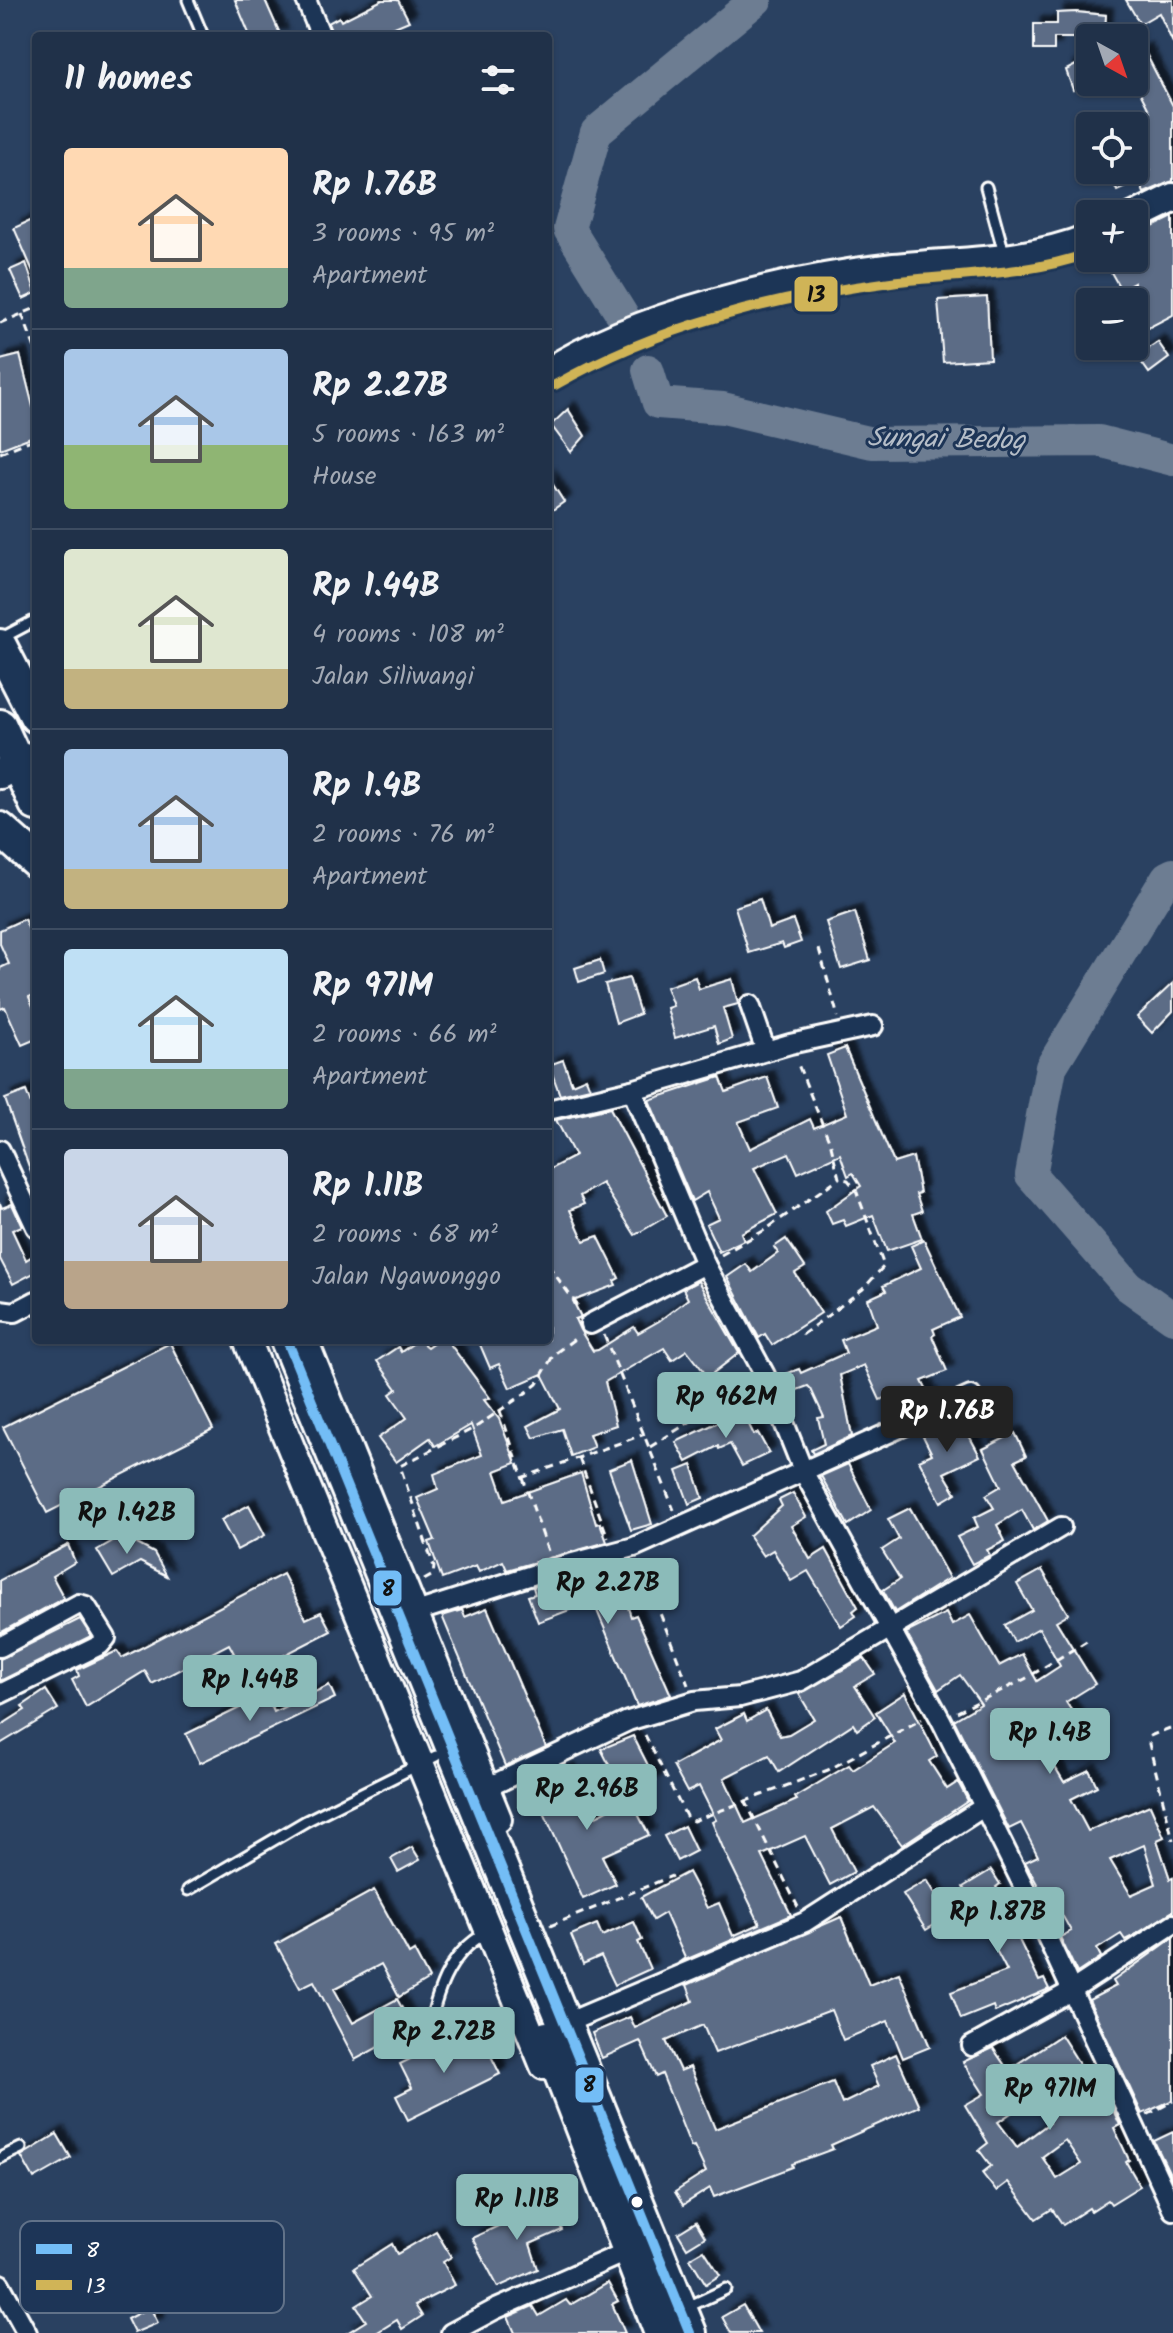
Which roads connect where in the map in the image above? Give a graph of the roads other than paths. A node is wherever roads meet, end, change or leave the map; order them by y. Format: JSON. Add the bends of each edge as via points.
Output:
{"nodes":[{"id":1,"x":188,"y":0,"type":"edge"},
{"id":2,"x":306,"y":0,"type":"edge"},
{"id":3,"x":201,"y":32,"type":"edge"},
{"id":4,"x":319,"y":32,"type":"edge"},
{"id":5,"x":986,"y":187,"type":"dead end"},
{"id":6,"x":1173,"y":198,"type":"edge"},
{"id":7,"x":1148,"y":210,"type":"edge"},
{"id":8,"x":1076,"y":244,"type":"edge"},
{"id":9,"x":1006,"y":260,"type":"junction"},
{"id":10,"x":552,"y":370,"type":"edge"},
{"id":11,"x":32,"y":624,"type":"edge"},
{"id":12,"x":3,"y":649,"type":"edge"},
{"id":13,"x":32,"y":683,"type":"edge"},
{"id":14,"x":32,"y":708,"type":"edge"},
{"id":15,"x":0,"y":726,"type":"edge"},
{"id":16,"x":18,"y":765,"type":"edge"},
{"id":17,"x":32,"y":795,"type":"edge"},
{"id":18,"x":0,"y":829,"type":"edge"},
{"id":19,"x":32,"y":857,"type":"edge"},
{"id":20,"x":750,"y":1005,"type":"dead end"},
{"id":21,"x":873,"y":1026,"type":"dead end"},
{"id":22,"x":766,"y":1051,"type":"junction"},
{"id":23,"x":632,"y":1090,"type":"junction"},
{"id":24,"x":552,"y":1109,"type":"edge"},
{"id":25,"x":0,"y":1150,"type":"edge"},
{"id":26,"x":32,"y":1218,"type":"edge"},
{"id":27,"x":705,"y":1264,"type":"junction"},
{"id":28,"x":32,"y":1303,"type":"edge"},
{"id":29,"x":0,"y":1310,"type":"edge"},
{"id":30,"x":590,"y":1324,"type":"road end"},
{"id":31,"x":249,"y":1344,"type":"edge"},
{"id":32,"x":267,"y":1344,"type":"edge"},
{"id":33,"x":288,"y":1344,"type":"edge"},
{"id":34,"x":306,"y":1344,"type":"edge"},
{"id":35,"x":971,"y":1396,"type":"dead end"},
{"id":36,"x":804,"y":1473,"type":"junction"},
{"id":37,"x":1061,"y":1527,"type":"dead end"},
{"id":38,"x":411,"y":1600,"type":"junction"},
{"id":39,"x":891,"y":1625,"type":"junction"},
{"id":40,"x":0,"y":1647,"type":"edge"},
{"id":41,"x":0,"y":1694,"type":"edge"},
{"id":42,"x":429,"y":1760,"type":"junction"},
{"id":43,"x":486,"y":1788,"type":"junction"},
{"id":44,"x":982,"y":1808,"type":"junction"},
{"id":45,"x":188,"y":1890,"type":"dead end"},
{"id":46,"x":501,"y":1912,"type":"junction"},
{"id":47,"x":1173,"y":1924,"type":"edge"},
{"id":48,"x":532,"y":1948,"type":"junction"},
{"id":49,"x":1071,"y":1991,"type":"junction"},
{"id":50,"x":578,"y":2018,"type":"junction"},
{"id":51,"x":427,"y":2037,"type":"dead end"},
{"id":52,"x":972,"y":2046,"type":"dead end"},
{"id":53,"x":596,"y":2129,"type":"junction"},
{"id":54,"x":21,"y":2148,"type":"dead end"},
{"id":55,"x":0,"y":2158,"type":"edge"},
{"id":56,"x":1168,"y":2189,"type":"edge"},
{"id":57,"x":1173,"y":2210,"type":"edge"},
{"id":58,"x":619,"y":2255,"type":"junction"},
{"id":59,"x":0,"y":2284,"type":"edge"},
{"id":60,"x":726,"y":2289,"type":"dead end"},
{"id":61,"x":692,"y":2318,"type":"edge"},
{"id":62,"x":480,"y":2326,"type":"edge"},
{"id":63,"x":19,"y":2331,"type":"edge"},
{"id":64,"x":451,"y":2333,"type":"edge"},
{"id":65,"x":651,"y":2333,"type":"edge"},
{"id":66,"x":661,"y":2333,"type":"edge"},
{"id":67,"x":706,"y":2333,"type":"edge"}],
"edges":[{"from":1,"to":3,"type":"lane"},
{"from":2,"to":4,"type":"street"},
{"from":5,"to":9,"type":"lane"},
{"from":6,"to":7,"type":"main road"},
{"from":8,"to":9,"type":"main road"},
{"from":9,"to":10,"type":"main road","via":[[817,280],[664,318]]},
{"from":11,"to":12,"type":"lane"},
{"from":12,"to":13,"type":"highway"},
{"from":12,"to":14,"type":"highway"},
{"from":15,"to":16,"type":"highway"},
{"from":16,"to":17,"type":"highway"},
{"from":18,"to":19,"type":"highway"},
{"from":20,"to":22,"type":"street"},
{"from":21,"to":22,"type":"street"},
{"from":22,"to":23,"type":"street"},
{"from":23,"to":24,"type":"street"},
{"from":23,"to":27,"type":"street"},
{"from":25,"to":26,"type":"street"},
{"from":27,"to":30,"type":"street"},
{"from":27,"to":36,"type":"street","via":[[765,1375]]},
{"from":28,"to":29,"type":"street","via":[[15,1312]]},
{"from":31,"to":42,"type":"street"},
{"from":32,"to":42,"type":"highway"},
{"from":33,"to":46,"type":"highway"},
{"from":34,"to":38,"type":"street"},
{"from":35,"to":36,"type":"street"},
{"from":36,"to":38,"type":"street","via":[[634,1547]]},
{"from":36,"to":39,"type":"street"},
{"from":37,"to":39,"type":"street"},
{"from":38,"to":43,"type":"street"},
{"from":39,"to":43,"type":"street","via":[[801,1681],[636,1718]]},
{"from":39,"to":44,"type":"street"},
{"from":40,"to":41,"type":"street","via":[[79,1604],[86,1606],[106,1638]]},
{"from":42,"to":45,"type":"lane","via":[[306,1821]]},
{"from":42,"to":46,"type":"highway"},
{"from":43,"to":48,"type":"street"},
{"from":44,"to":49,"type":"street"},
{"from":44,"to":50,"type":"street","via":[[805,1922]]},
{"from":46,"to":48,"type":"highway"},
{"from":46,"to":51,"type":"lane","via":[[451,1964],[437,1992]]},
{"from":46,"to":53,"type":"street"},
{"from":47,"to":49,"type":"street"},
{"from":48,"to":50,"type":"street"},
{"from":48,"to":53,"type":"highway"},
{"from":49,"to":52,"type":"street"},
{"from":49,"to":56,"type":"street"},
{"from":50,"to":53,"type":"street"},
{"from":53,"to":58,"type":"street"},
{"from":53,"to":61,"type":"highway"},
{"from":53,"to":66,"type":"highway"},
{"from":54,"to":55,"type":"lane"},
{"from":56,"to":57,"type":"street"},
{"from":58,"to":62,"type":"street"},
{"from":58,"to":65,"type":"street"},
{"from":59,"to":63,"type":"street"},
{"from":60,"to":61,"type":"lane"},
{"from":61,"to":67,"type":"street"},
{"from":62,"to":64,"type":"street"}]}
